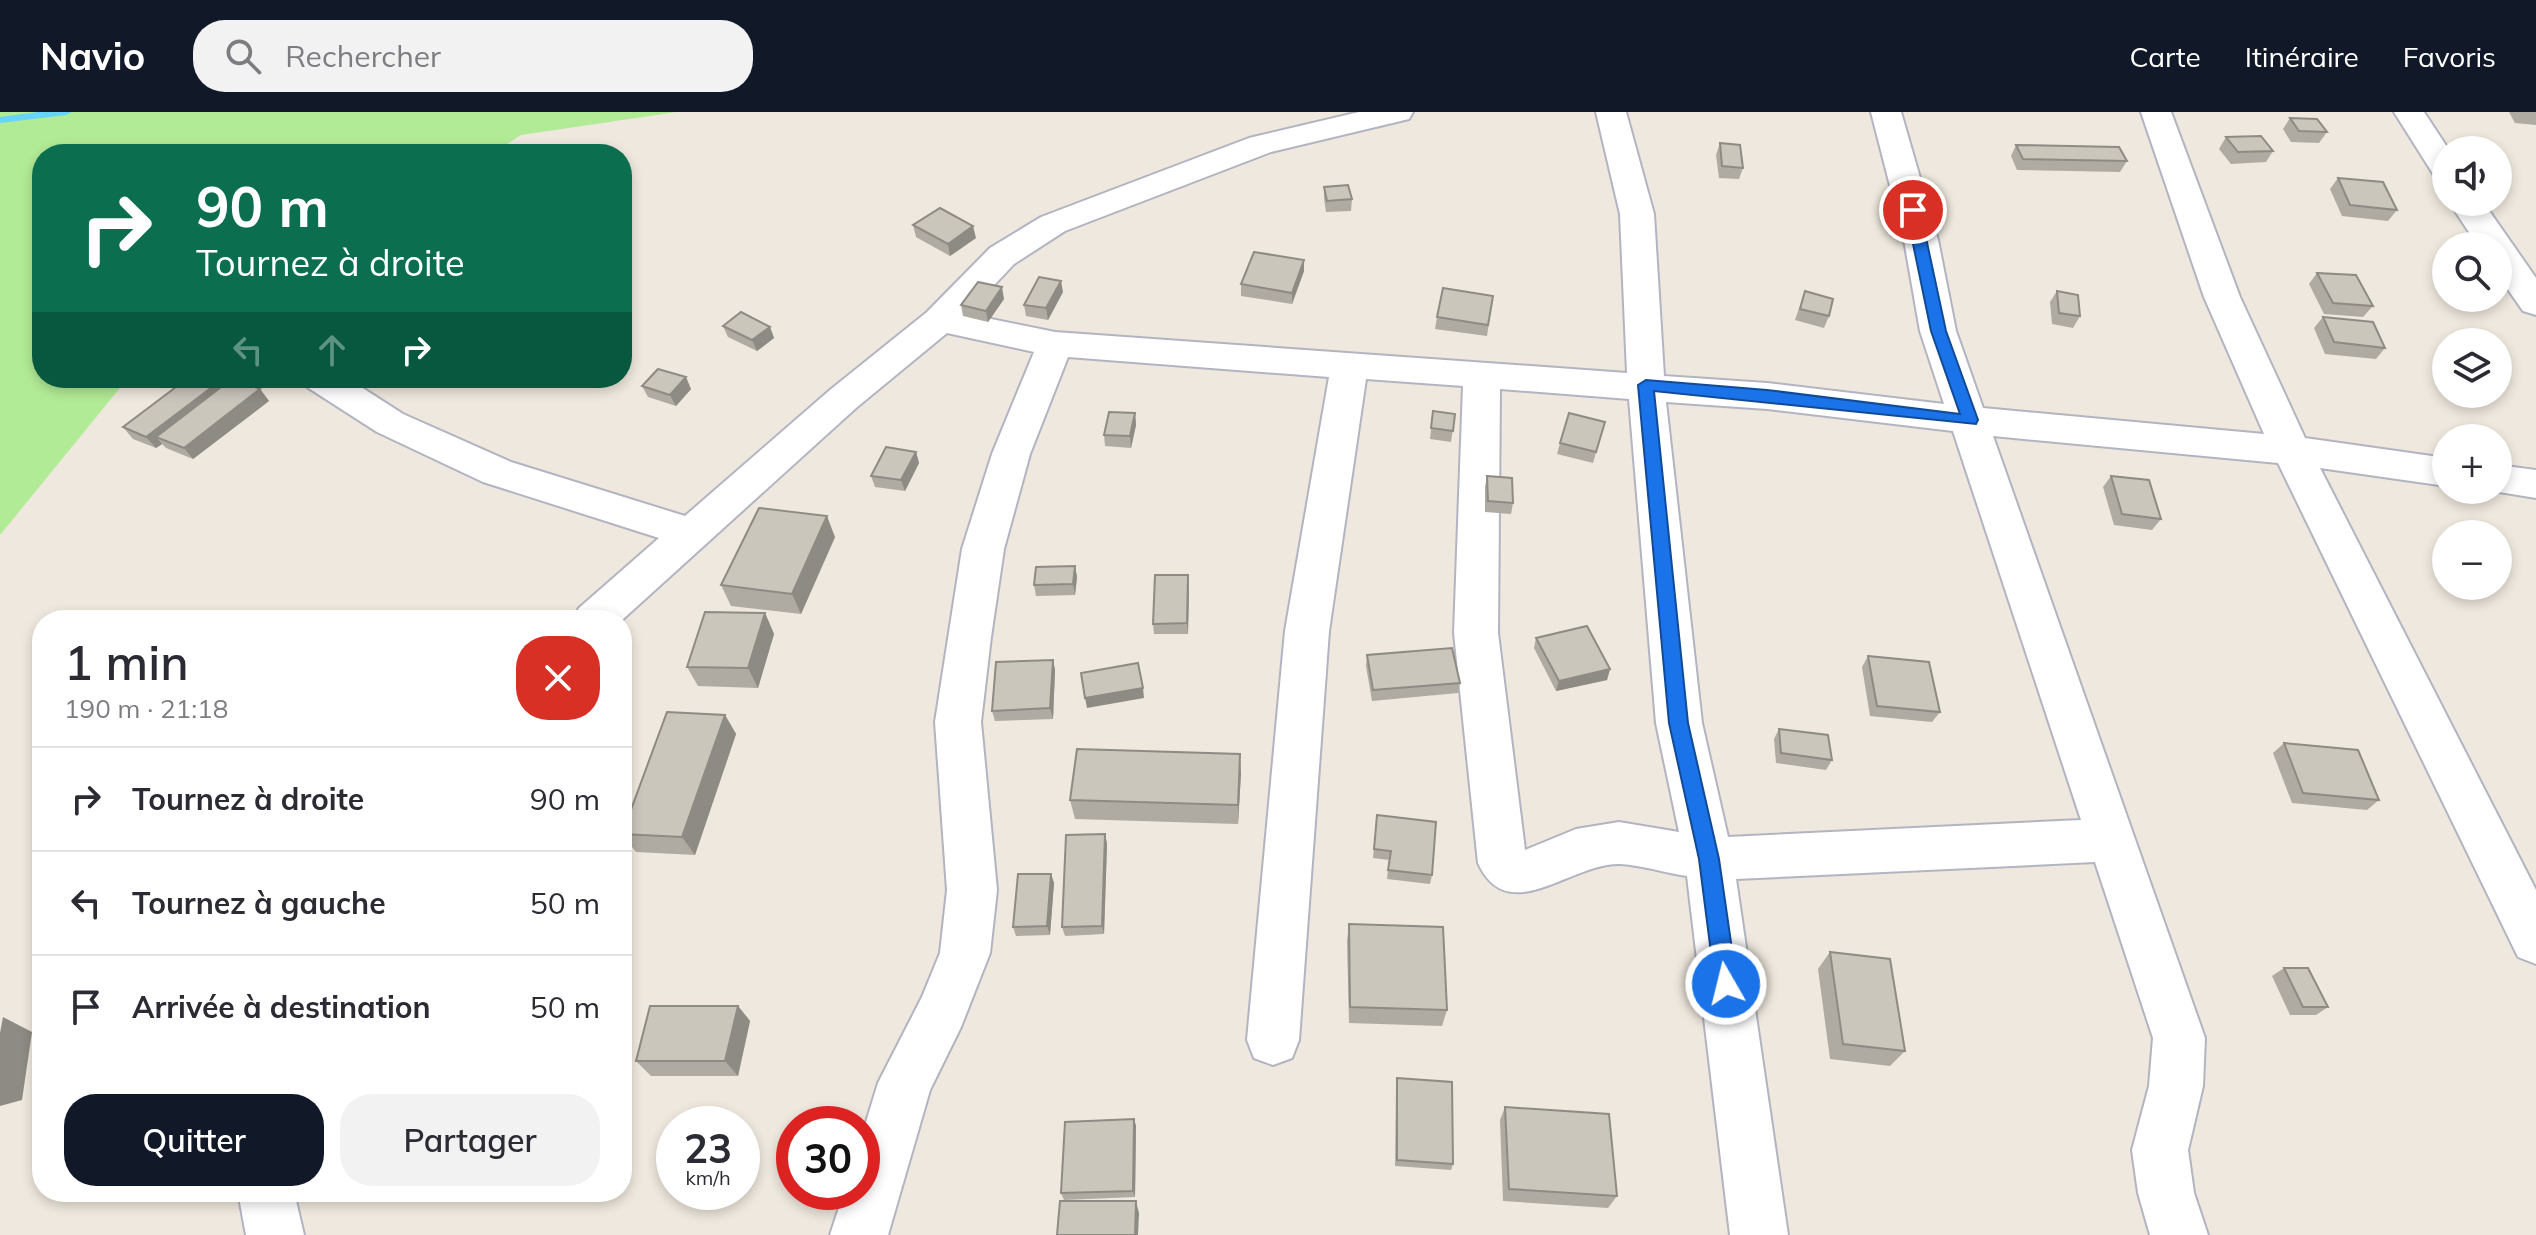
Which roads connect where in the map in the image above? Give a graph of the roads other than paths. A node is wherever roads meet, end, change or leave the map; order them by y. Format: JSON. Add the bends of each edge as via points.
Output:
{"nodes":[{"id":1,"x":1398,"y":112,"type":"edge"},
{"id":2,"x":1611,"y":112,"type":"edge"},
{"id":3,"x":1886,"y":112,"type":"edge"},
{"id":4,"x":2156,"y":112,"type":"edge"},
{"id":5,"x":2409,"y":112,"type":"edge"},
{"id":6,"x":2432,"y":148,"type":"edge"},
{"id":7,"x":2512,"y":270,"type":"edge"},
{"id":8,"x":2536,"y":303,"type":"edge"},
{"id":9,"x":940,"y":320,"type":"junction"},
{"id":10,"x":1055,"y":344,"type":"junction"},
{"id":11,"x":1350,"y":364,"type":"junction"},
{"id":12,"x":1482,"y":375,"type":"junction"},
{"id":13,"x":1646,"y":385,"type":"junction"},
{"id":14,"x":336,"y":388,"type":"edge"},
{"id":15,"x":1970,"y":420,"type":"junction"},
{"id":16,"x":2291,"y":450,"type":"junction"},
{"id":17,"x":2432,"y":470,"type":"edge"},
{"id":18,"x":2512,"y":481,"type":"edge"},
{"id":19,"x":2536,"y":484,"type":"edge"},
{"id":20,"x":690,"y":533,"type":"junction"},
{"id":21,"x":605,"y":610,"type":"edge"},
{"id":22,"x":2111,"y":840,"type":"junction"},
{"id":23,"x":1709,"y":859,"type":"junction"},
{"id":24,"x":2536,"y":941,"type":"edge"},
{"id":25,"x":1273,"y":1040,"type":"dead end"},
{"id":26,"x":268,"y":1202,"type":"edge"},
{"id":27,"x":275,"y":1235,"type":"edge"},
{"id":28,"x":859,"y":1235,"type":"edge"},
{"id":29,"x":1759,"y":1235,"type":"edge"},
{"id":30,"x":2179,"y":1235,"type":"edge"}],
"edges":[{"from":1,"to":9,"type":"street","via":[[1260,145],[1053,224],[1002,256]]},
{"from":2,"to":13,"type":"street","via":[[1637,214]]},
{"from":3,"to":15,"type":"street","via":[[1921,240],[1938,331]]},
{"from":4,"to":16,"type":"street","via":[[2222,297]]},
{"from":5,"to":6,"type":"street"},
{"from":7,"to":8,"type":"street"},
{"from":9,"to":10,"type":"street"},
{"from":9,"to":20,"type":"street"},
{"from":10,"to":11,"type":"street"},
{"from":10,"to":28,"type":"street","via":[[1011,454],[983,549],[969,637],[958,722],[972,890],[965,953],[905,1083]]},
{"from":11,"to":12,"type":"street"},
{"from":11,"to":25,"type":"street","via":[[1307,631]]},
{"from":12,"to":13,"type":"street"},
{"from":12,"to":23,"type":"street","via":[[1476,633],[1502,863],[1526,872],[1576,850],[1619,843]]},
{"from":13,"to":15,"type":"street"},
{"from":13,"to":23,"type":"street","via":[[1679,723]]},
{"from":14,"to":20,"type":"street","via":[[390,423],[497,472]]},
{"from":15,"to":16,"type":"street"},
{"from":15,"to":22,"type":"street"},
{"from":16,"to":17,"type":"street"},
{"from":16,"to":24,"type":"street"},
{"from":18,"to":19,"type":"street"},
{"from":20,"to":21,"type":"street"},
{"from":22,"to":23,"type":"street"},
{"from":22,"to":30,"type":"street","via":[[2179,1038],[2176,1086],[2160,1150]]},
{"from":23,"to":29,"type":"street"},
{"from":26,"to":27,"type":"street"}]}
